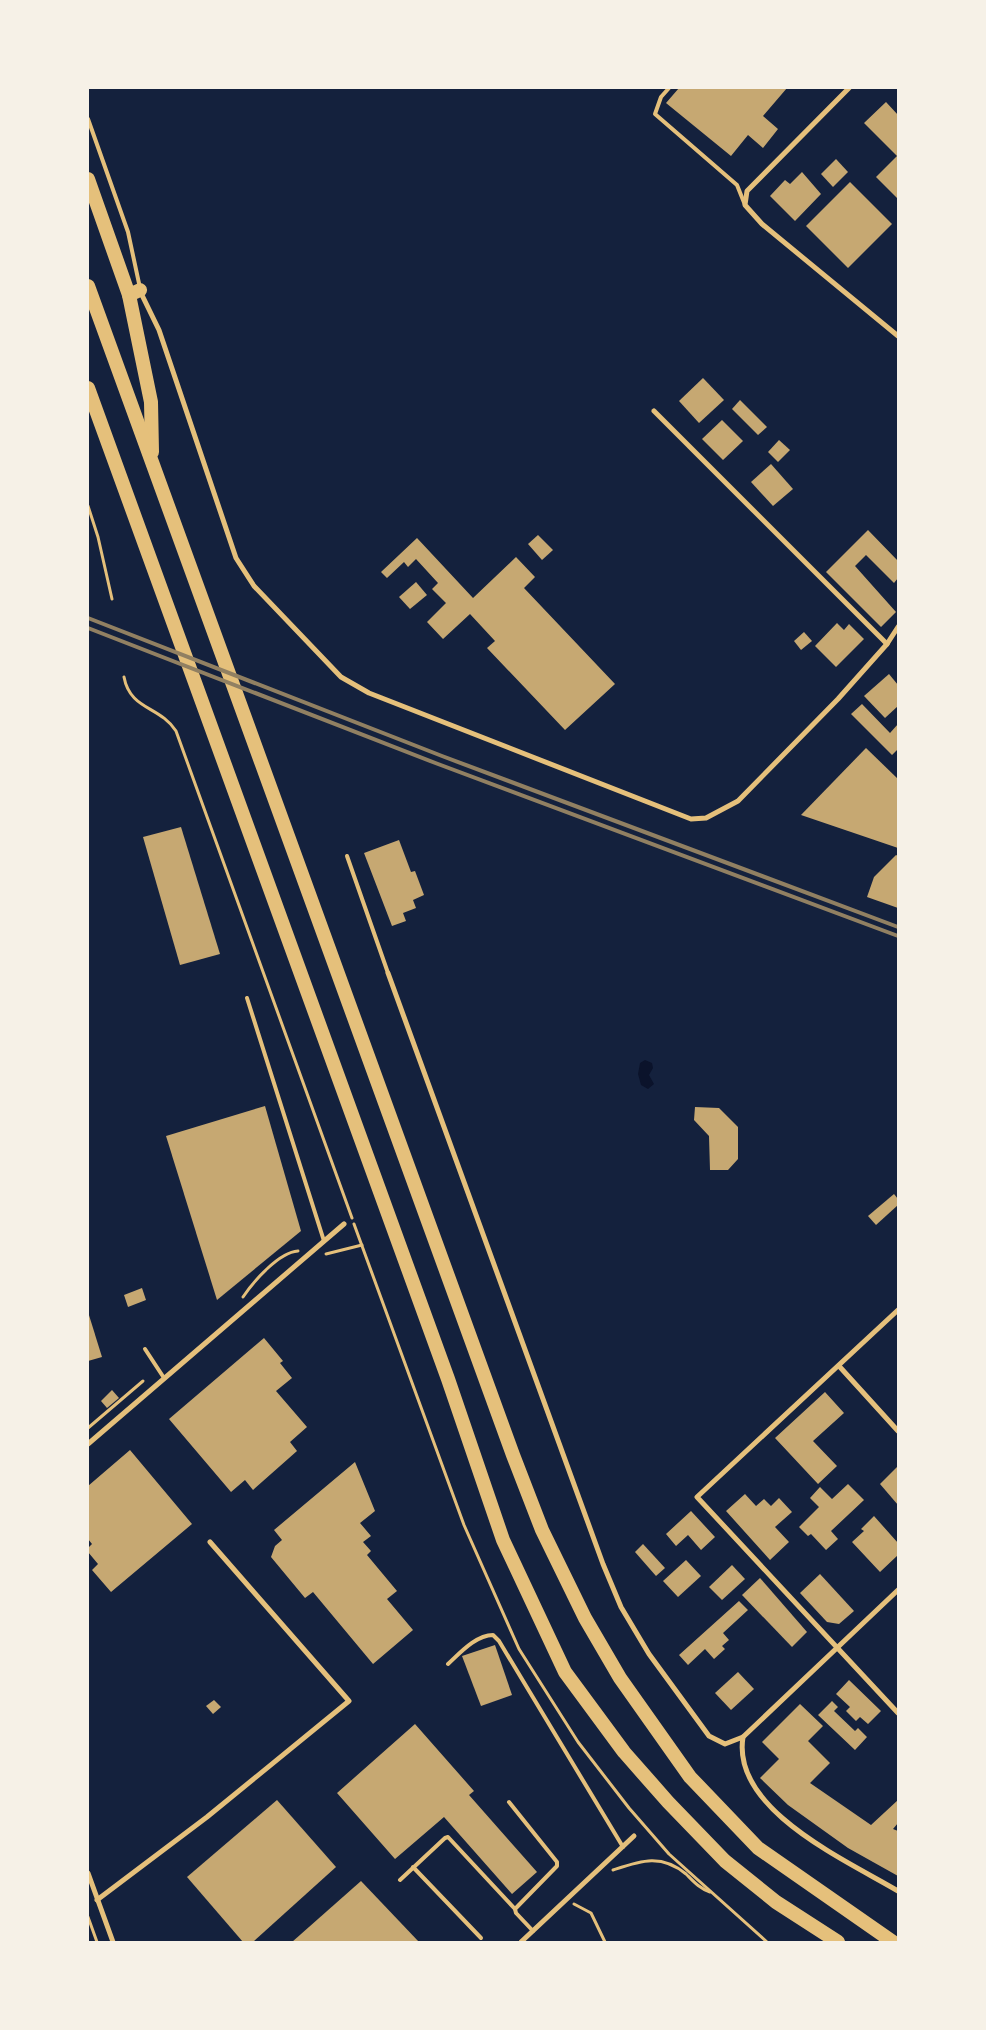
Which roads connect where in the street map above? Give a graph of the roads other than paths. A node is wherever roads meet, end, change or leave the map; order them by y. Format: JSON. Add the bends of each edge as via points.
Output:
{"nodes":[{"id":1,"x":669,"y":88,"type":"edge"},
{"id":2,"x":849,"y":88,"type":"edge"},
{"id":3,"x":88,"y":119,"type":"edge"},
{"id":4,"x":88,"y":179,"type":"edge"},
{"id":5,"x":745,"y":205,"type":"junction"},
{"id":6,"x":88,"y":286,"type":"edge"},
{"id":7,"x":134,"y":292,"type":"junction"},
{"id":8,"x":898,"y":336,"type":"edge"},
{"id":9,"x":88,"y":388,"type":"edge"},
{"id":10,"x":654,"y":411,"type":"dead end"},
{"id":11,"x":152,"y":465,"type":"junction"},
{"id":12,"x":898,"y":628,"type":"edge"},
{"id":13,"x":887,"y":644,"type":"junction"},
{"id":14,"x":347,"y":856,"type":"dead end"},
{"id":15,"x":388,"y":973,"type":"joint"},
{"id":16,"x":246,"y":998,"type":"dead end"},
{"id":17,"x":344,"y":1224,"type":"dead end"},
{"id":18,"x":324,"y":1241,"type":"junction"},
{"id":19,"x":898,"y":1310,"type":"edge"},
{"id":20,"x":145,"y":1349,"type":"dead end"},
{"id":21,"x":839,"y":1366,"type":"junction"},
{"id":22,"x":164,"y":1378,"type":"junction"},
{"id":23,"x":898,"y":1430,"type":"edge"},
{"id":24,"x":88,"y":1442,"type":"edge"},
{"id":25,"x":210,"y":1542,"type":"dead end"},
{"id":26,"x":898,"y":1590,"type":"edge"},
{"id":27,"x":837,"y":1647,"type":"junction"},
{"id":28,"x":448,"y":1664,"type":"dead end"},
{"id":29,"x":898,"y":1713,"type":"edge"},
{"id":30,"x":743,"y":1738,"type":"junction"},
{"id":31,"x":509,"y":1802,"type":"dead end"},
{"id":32,"x":634,"y":1836,"type":"dead end"},
{"id":33,"x":623,"y":1847,"type":"junction"},
{"id":34,"x":413,"y":1867,"type":"junction"},
{"id":35,"x":88,"y":1873,"type":"edge"},
{"id":36,"x":400,"y":1880,"type":"dead end"},
{"id":37,"x":898,"y":1891,"type":"edge"},
{"id":38,"x":98,"y":1900,"type":"junction"},
{"id":39,"x":515,"y":1909,"type":"junction"},
{"id":40,"x":790,"y":1911,"type":"junction"},
{"id":41,"x":533,"y":1932,"type":"junction"},
{"id":42,"x":481,"y":1938,"type":"dead end"},
{"id":43,"x":113,"y":1942,"type":"edge"},
{"id":44,"x":522,"y":1942,"type":"edge"},
{"id":45,"x":821,"y":1942,"type":"edge"},
{"id":46,"x":838,"y":1942,"type":"edge"},
{"id":47,"x":893,"y":1942,"type":"edge"}],
"edges":[{"from":1,"to":5,"type":"lane","via":[[655,114],[736,185]]},
{"from":2,"to":5,"type":"street","via":[[747,192]]},
{"from":3,"to":7,"type":"lane","via":[[128,232]]},
{"from":4,"to":7,"type":"highway"},
{"from":5,"to":8,"type":"street","via":[[762,224]]},
{"from":6,"to":11,"type":"highway"},
{"from":7,"to":11,"type":"highway","via":[[151,402]]},
{"from":7,"to":13,"type":"street","via":[[159,330],[236,558],[254,586],[341,677],[369,693],[691,819],[706,818],[738,801]]},
{"from":9,"to":40,"type":"highway","via":[[448,1379],[503,1540],[565,1672],[624,1752],[726,1861]]},
{"from":10,"to":13,"type":"street"},
{"from":11,"to":47,"type":"highway","via":[[542,1530],[585,1618],[658,1734],[690,1776],[734,1824],[780,1865]]},
{"from":12,"to":13,"type":"street"},
{"from":14,"to":15,"type":"lane"},
{"from":15,"to":30,"type":"street","via":[[621,1607],[649,1654],[709,1736],[725,1744]]},
{"from":16,"to":18,"type":"lane"},
{"from":17,"to":18,"type":"street"},
{"from":18,"to":22,"type":"street"},
{"from":19,"to":21,"type":"street"},
{"from":20,"to":22,"type":"lane"},
{"from":21,"to":23,"type":"street"},
{"from":21,"to":27,"type":"street","via":[[697,1497]]},
{"from":22,"to":24,"type":"street"},
{"from":25,"to":38,"type":"street","via":[[349,1700],[207,1817]]},
{"from":26,"to":27,"type":"street"},
{"from":27,"to":29,"type":"street"},
{"from":27,"to":30,"type":"street"},
{"from":28,"to":33,"type":"lane","via":[[472,1643],[494,1635]]},
{"from":30,"to":37,"type":"street","via":[[743,1764],[749,1779],[791,1826]]},
{"from":31,"to":39,"type":"lane","via":[[557,1862]]},
{"from":32,"to":33,"type":"street"},
{"from":33,"to":41,"type":"street"},
{"from":34,"to":36,"type":"lane"},
{"from":34,"to":39,"type":"lane","via":[[448,1837]]},
{"from":34,"to":42,"type":"lane"},
{"from":35,"to":38,"type":"street"},
{"from":38,"to":43,"type":"street"},
{"from":39,"to":41,"type":"lane"},
{"from":40,"to":45,"type":"highway"},
{"from":40,"to":46,"type":"highway"},
{"from":41,"to":44,"type":"street"}]}
